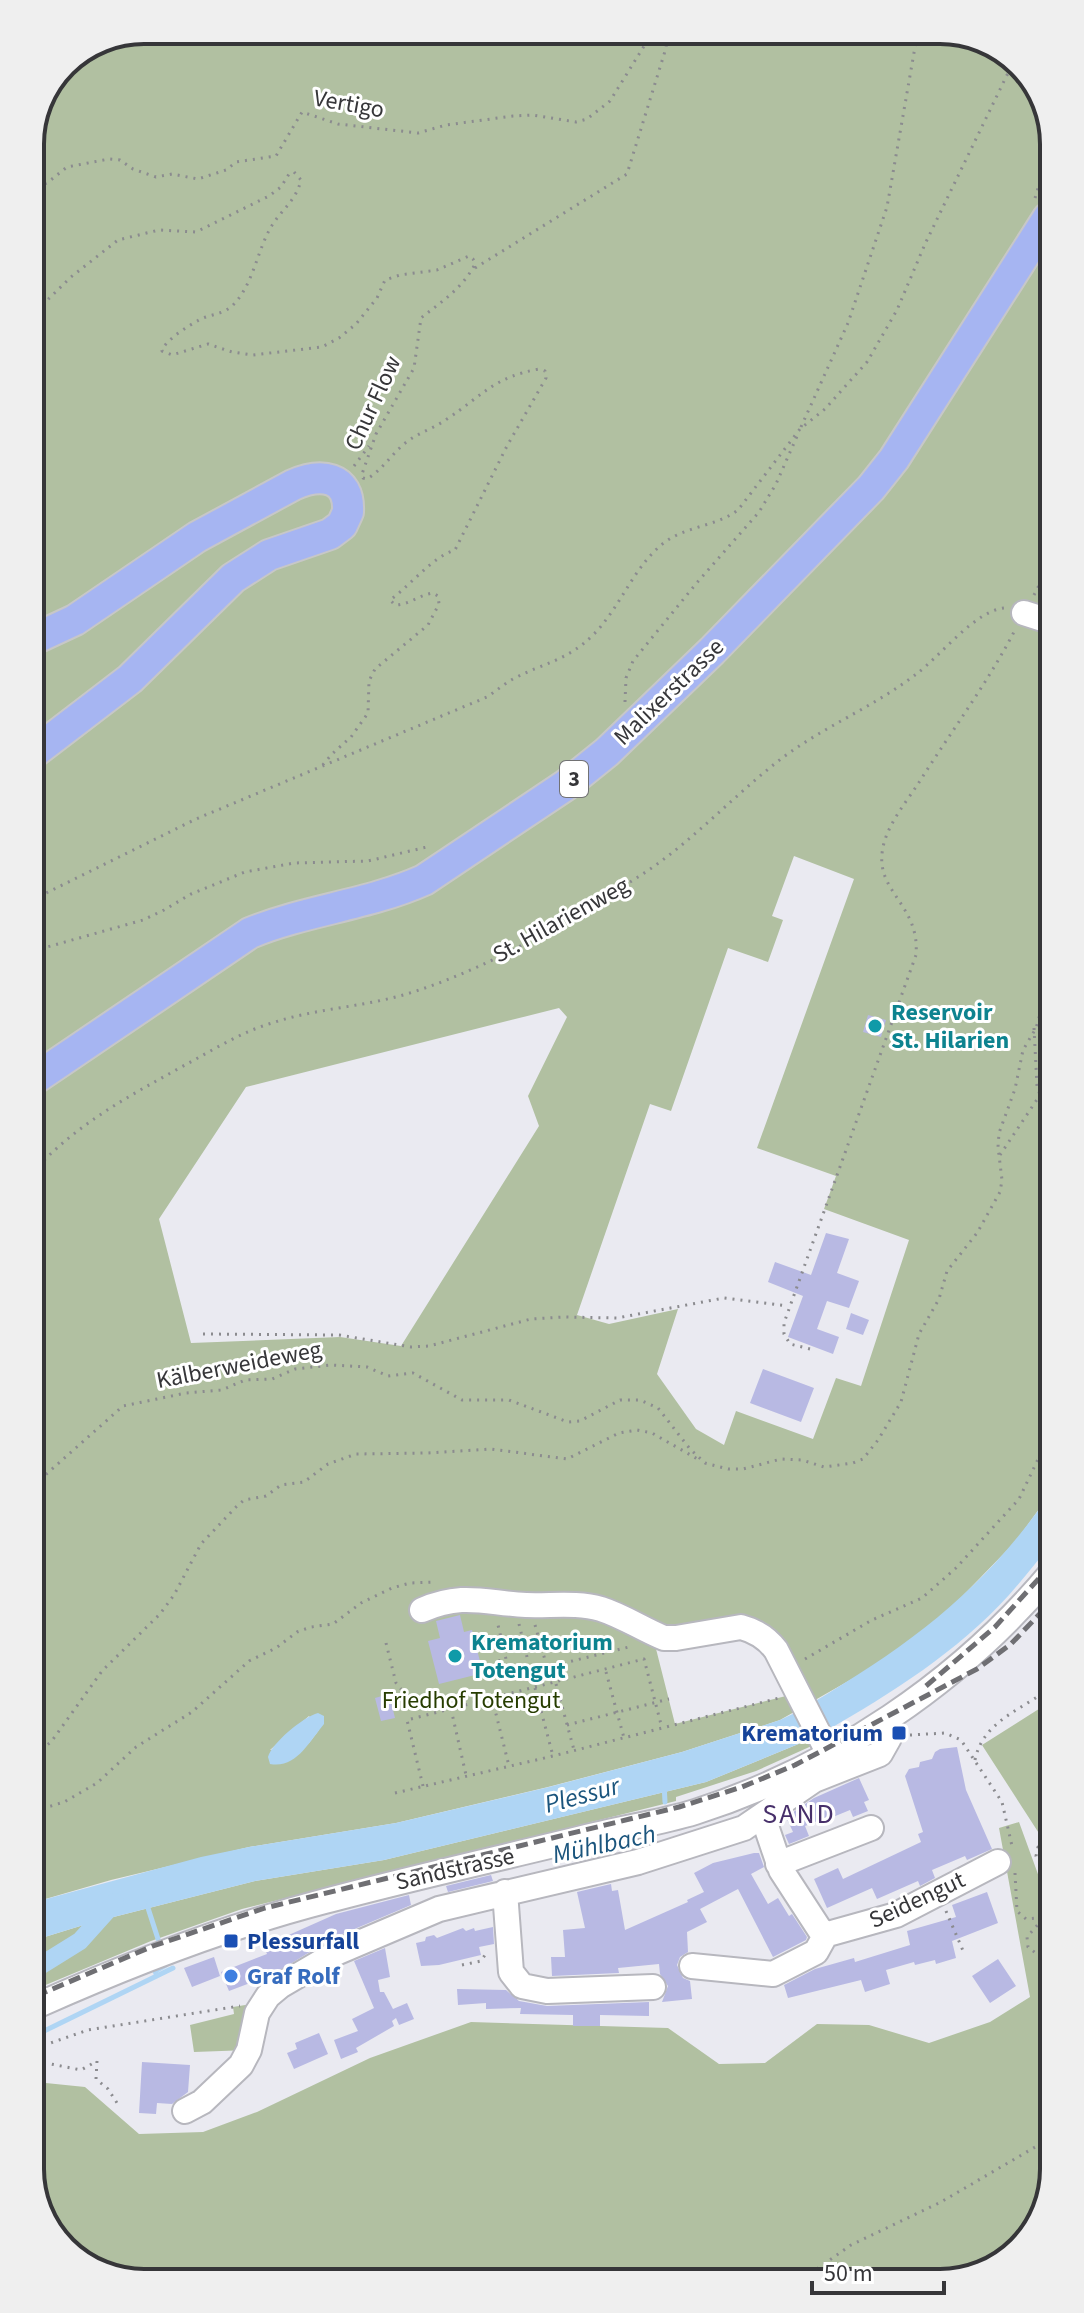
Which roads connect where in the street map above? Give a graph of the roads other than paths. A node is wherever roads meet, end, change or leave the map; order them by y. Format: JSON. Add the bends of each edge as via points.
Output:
{"nodes":[{"id":1,"x":1040,"y":230,"type":"edge"},
{"id":2,"x":1024,"y":613,"type":"road end"},
{"id":3,"x":1040,"y":618,"type":"edge"},
{"id":4,"x":44,"y":634,"type":"edge"},
{"id":5,"x":44,"y":745,"type":"edge"},
{"id":6,"x":44,"y":1073,"type":"edge"},
{"id":7,"x":1040,"y":1586,"type":"edge"},
{"id":8,"x":422,"y":1610,"type":"dead end"},
{"id":9,"x":886,"y":1731,"type":"junction"},
{"id":10,"x":826,"y":1747,"type":"junction"},
{"id":11,"x":763,"y":1817,"type":"junction"},
{"id":12,"x":871,"y":1828,"type":"dead end"},
{"id":13,"x":998,"y":1862,"type":"dead end"},
{"id":14,"x":778,"y":1864,"type":"junction"},
{"id":15,"x":505,"y":1892,"type":"junction"},
{"id":16,"x":826,"y":1934,"type":"junction"},
{"id":17,"x":692,"y":1966,"type":"dead end"},
{"id":18,"x":653,"y":1987,"type":"dead end"},
{"id":19,"x":44,"y":2003,"type":"edge"},
{"id":20,"x":185,"y":2111,"type":"dead end"}],
"edges":[{"from":1,"to":6,"type":"main road","name":"Malixerstrasse","number":"3","via":[[883,474],[626,735],[566,785],[431,876],[395,892],[250,933]]},
{"from":2,"to":3,"type":"street"},
{"from":4,"to":5,"type":"main road","via":[[75,620],[197,537],[293,485],[327,478],[348,498],[348,512],[337,530],[247,567],[130,679]]},
{"from":7,"to":9,"type":"street","name":"Sandstrasse"},
{"from":8,"to":10,"type":"street","via":[[458,1600],[579,1605],[676,1638],[749,1629],[772,1644]]},
{"from":9,"to":10,"type":"street","name":"Sandstrasse"},
{"from":9,"to":11,"type":"street","via":[[880,1754],[814,1780]]},
{"from":10,"to":19,"type":"street","name":"Sandstrasse","via":[[787,1774],[692,1813],[229,1928]]},
{"from":11,"to":14,"type":"street"},
{"from":11,"to":15,"type":"street","via":[[734,1832],[647,1859]]},
{"from":12,"to":14,"type":"street"},
{"from":13,"to":16,"type":"street","name":"Seidengut","via":[[888,1918]]},
{"from":14,"to":16,"type":"street"},
{"from":15,"to":18,"type":"street","via":[[511,1972],[522,1986],[547,1991]]},
{"from":15,"to":20,"type":"street","via":[[422,1914],[352,1945],[280,1986],[263,2002],[241,2065]]},
{"from":16,"to":17,"type":"street","via":[[812,1955],[773,1974]]}]}
